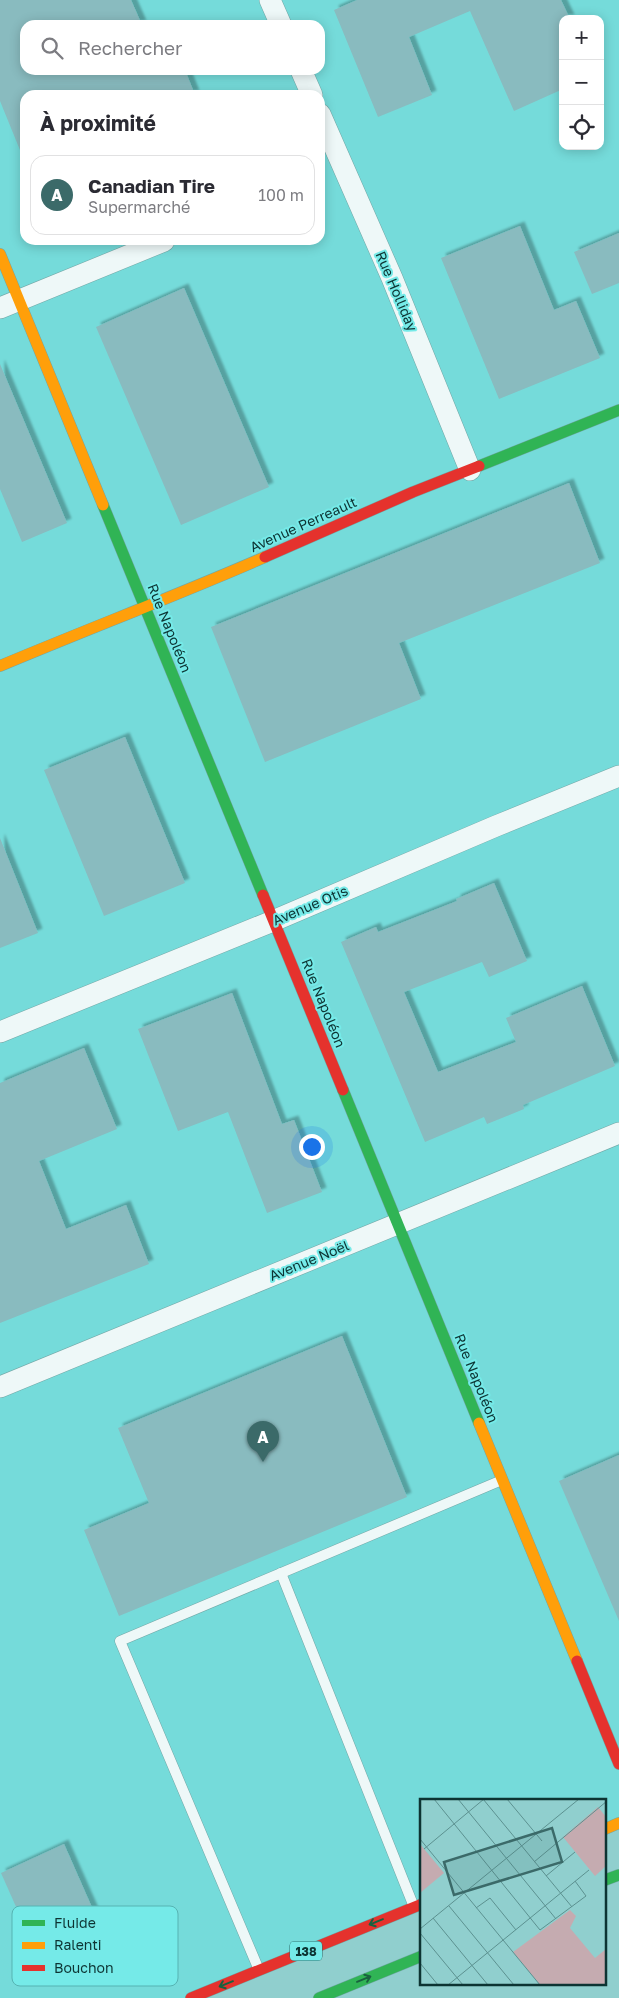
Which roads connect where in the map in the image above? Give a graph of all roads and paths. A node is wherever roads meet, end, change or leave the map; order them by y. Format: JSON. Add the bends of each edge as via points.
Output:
{"nodes":[{"id":1,"x":270,"y":0,"type":"edge"},
{"id":2,"x":279,"y":20,"type":"edge"},
{"id":3,"x":303,"y":75,"type":"edge"},
{"id":4,"x":310,"y":90,"type":"edge"},
{"id":5,"x":325,"y":125,"type":"edge"},
{"id":6,"x":154,"y":245,"type":"edge"},
{"id":7,"x":0,"y":254,"type":"edge"},
{"id":8,"x":10,"y":304,"type":"edge"},
{"id":9,"x":619,"y":410,"type":"edge"},
{"id":10,"x":470,"y":470,"type":"junction"},
{"id":11,"x":145,"y":606,"type":"junction"},
{"id":12,"x":0,"y":666,"type":"edge"},
{"id":13,"x":619,"y":776,"type":"edge"},
{"id":14,"x":274,"y":920,"type":"junction"},
{"id":15,"x":0,"y":1032,"type":"edge"},
{"id":16,"x":619,"y":1133,"type":"edge"},
{"id":17,"x":398,"y":1224,"type":"junction"},
{"id":18,"x":0,"y":1387,"type":"edge"},
{"id":19,"x":503,"y":1480,"type":"junction"},
{"id":20,"x":281,"y":1573,"type":"junction"},
{"id":21,"x":619,"y":1764,"type":"edge"},
{"id":22,"x":619,"y":1823,"type":"edge"},
{"id":23,"x":606,"y":1829,"type":"edge"},
{"id":24,"x":619,"y":1875,"type":"edge"},
{"id":25,"x":606,"y":1880,"type":"edge"},
{"id":26,"x":418,"y":1905,"type":"edge"},
{"id":27,"x":420,"y":1957,"type":"edge"},
{"id":28,"x":259,"y":1970,"type":"junction"},
{"id":29,"x":191,"y":1998,"type":"edge"},
{"id":30,"x":319,"y":1998,"type":"edge"}],
"edges":[{"from":1,"to":2,"type":"street"},
{"from":3,"to":4,"type":"street"},
{"from":5,"to":10,"type":"street","name":"Rue Holliday","via":[[392,278]]},
{"from":6,"to":8,"type":"street"},
{"from":7,"to":8,"type":"main road","name":"Rue Napoléon"},
{"from":8,"to":11,"type":"main road","name":"Rue Napoléon"},
{"from":9,"to":10,"type":"main road","name":"Avenue Perreault"},
{"from":10,"to":11,"type":"main road","name":"Avenue Perreault","via":[[181,594]]},
{"from":11,"to":12,"type":"main road","name":"Avenue Perreault"},
{"from":11,"to":14,"type":"main road","name":"Rue Napoléon"},
{"from":13,"to":14,"type":"street","name":"Avenue Otis"},
{"from":14,"to":15,"type":"street","name":"Avenue Otis"},
{"from":14,"to":17,"type":"main road","name":"Rue Napoléon"},
{"from":16,"to":17,"type":"street","name":"Avenue Noël"},
{"from":17,"to":18,"type":"street","name":"Avenue Noël"},
{"from":17,"to":19,"type":"main road","name":"Rue Napoléon"},
{"from":19,"to":20,"type":"lane"},
{"from":19,"to":21,"type":"main road","name":"Rue Napoléon"},
{"from":20,"to":26,"type":"lane"},
{"from":20,"to":28,"type":"lane","via":[[120,1641]]},
{"from":22,"to":23,"type":"main road"},
{"from":24,"to":25,"type":"main road"},
{"from":26,"to":28,"type":"main road","number":"138","one_way":true},
{"from":30,"to":27,"type":"main road","one_way":true},
{"from":28,"to":29,"type":"main road","number":"138","one_way":true}]}
